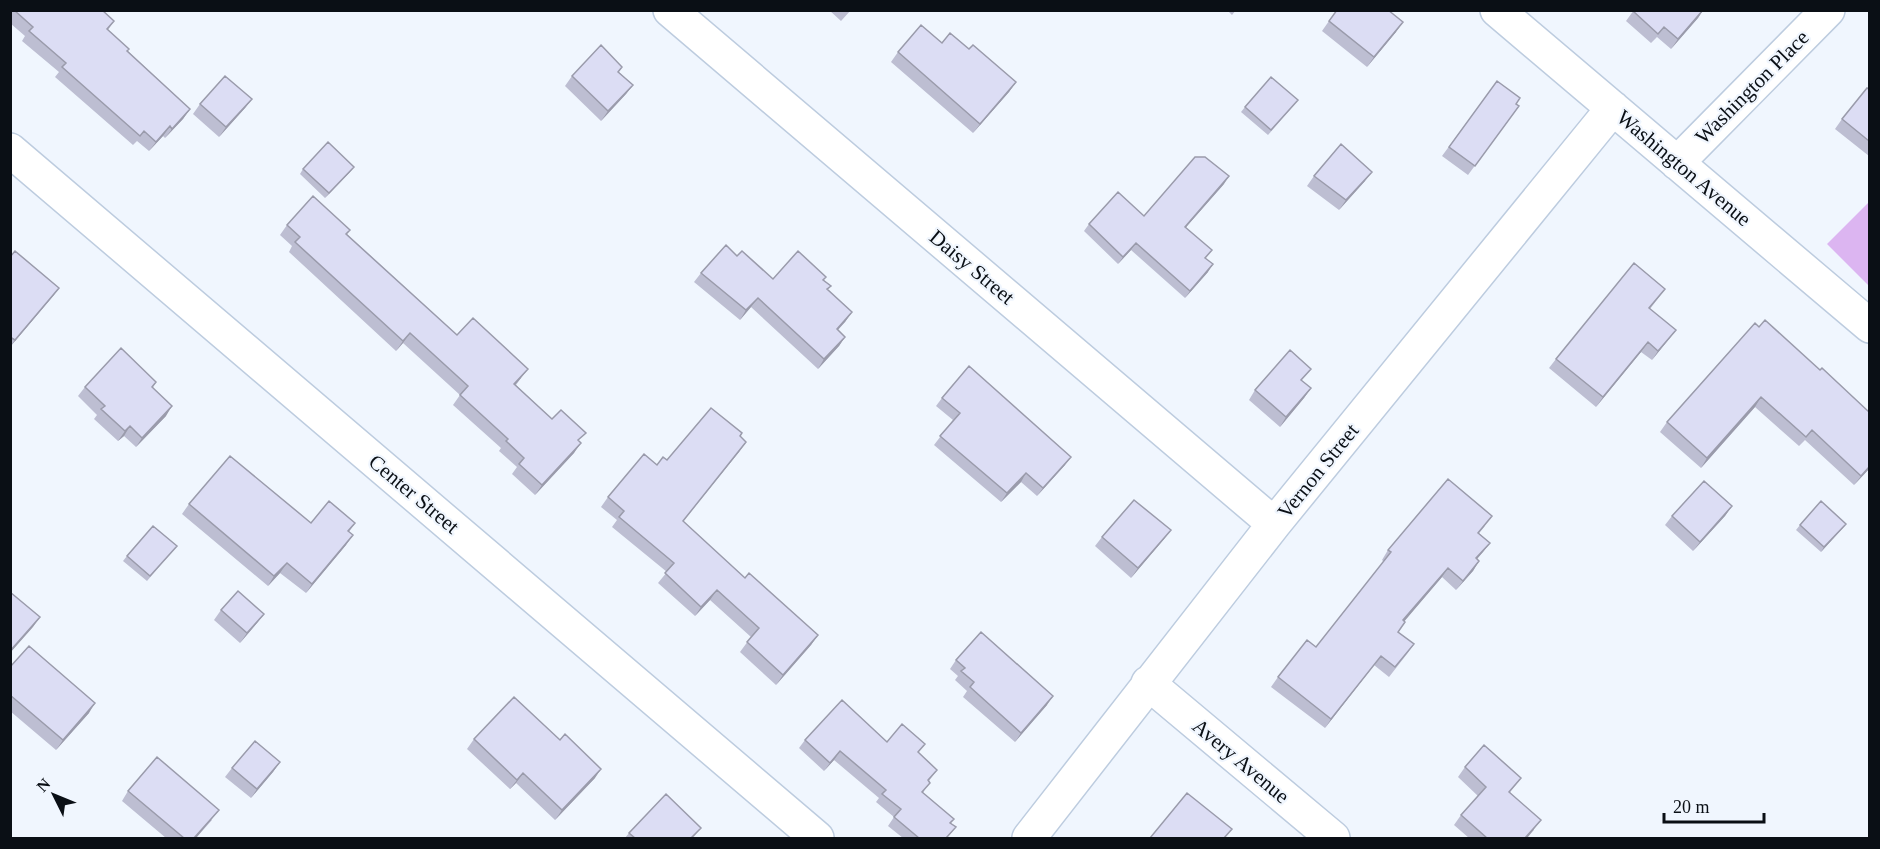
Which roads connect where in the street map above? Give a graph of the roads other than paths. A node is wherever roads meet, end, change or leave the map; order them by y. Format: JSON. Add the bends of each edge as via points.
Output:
{"nodes":[{"id":1,"x":670,"y":10,"type":"edge"},
{"id":2,"x":1497,"y":10,"type":"edge"},
{"id":3,"x":1828,"y":10,"type":"edge"},
{"id":4,"x":1613,"y":108,"type":"junction"},
{"id":5,"x":10,"y":150,"type":"edge"},
{"id":6,"x":1677,"y":163,"type":"junction"},
{"id":7,"x":1869,"y":326,"type":"edge"},
{"id":8,"x":1274,"y":524,"type":"junction"},
{"id":9,"x":1148,"y":683,"type":"junction"},
{"id":10,"x":817,"y":838,"type":"edge"},
{"id":11,"x":1029,"y":838,"type":"edge"},
{"id":12,"x":1333,"y":838,"type":"edge"}],
"edges":[{"from":1,"to":8,"type":"street","name":"Daisy Street"},
{"from":2,"to":4,"type":"street","name":"Washington Avenue"},
{"from":3,"to":6,"type":"street","name":"Washington Place"},
{"from":4,"to":6,"type":"street","name":"Washington Avenue"},
{"from":4,"to":8,"type":"street","name":"Vernon Street"},
{"from":5,"to":10,"type":"street","name":"Center Street"},
{"from":6,"to":7,"type":"street","name":"Washington Avenue"},
{"from":8,"to":9,"type":"street","name":"Vernon Street"},
{"from":9,"to":11,"type":"street","name":"Vernon Street"},
{"from":9,"to":12,"type":"street","name":"Avery Avenue"}]}
